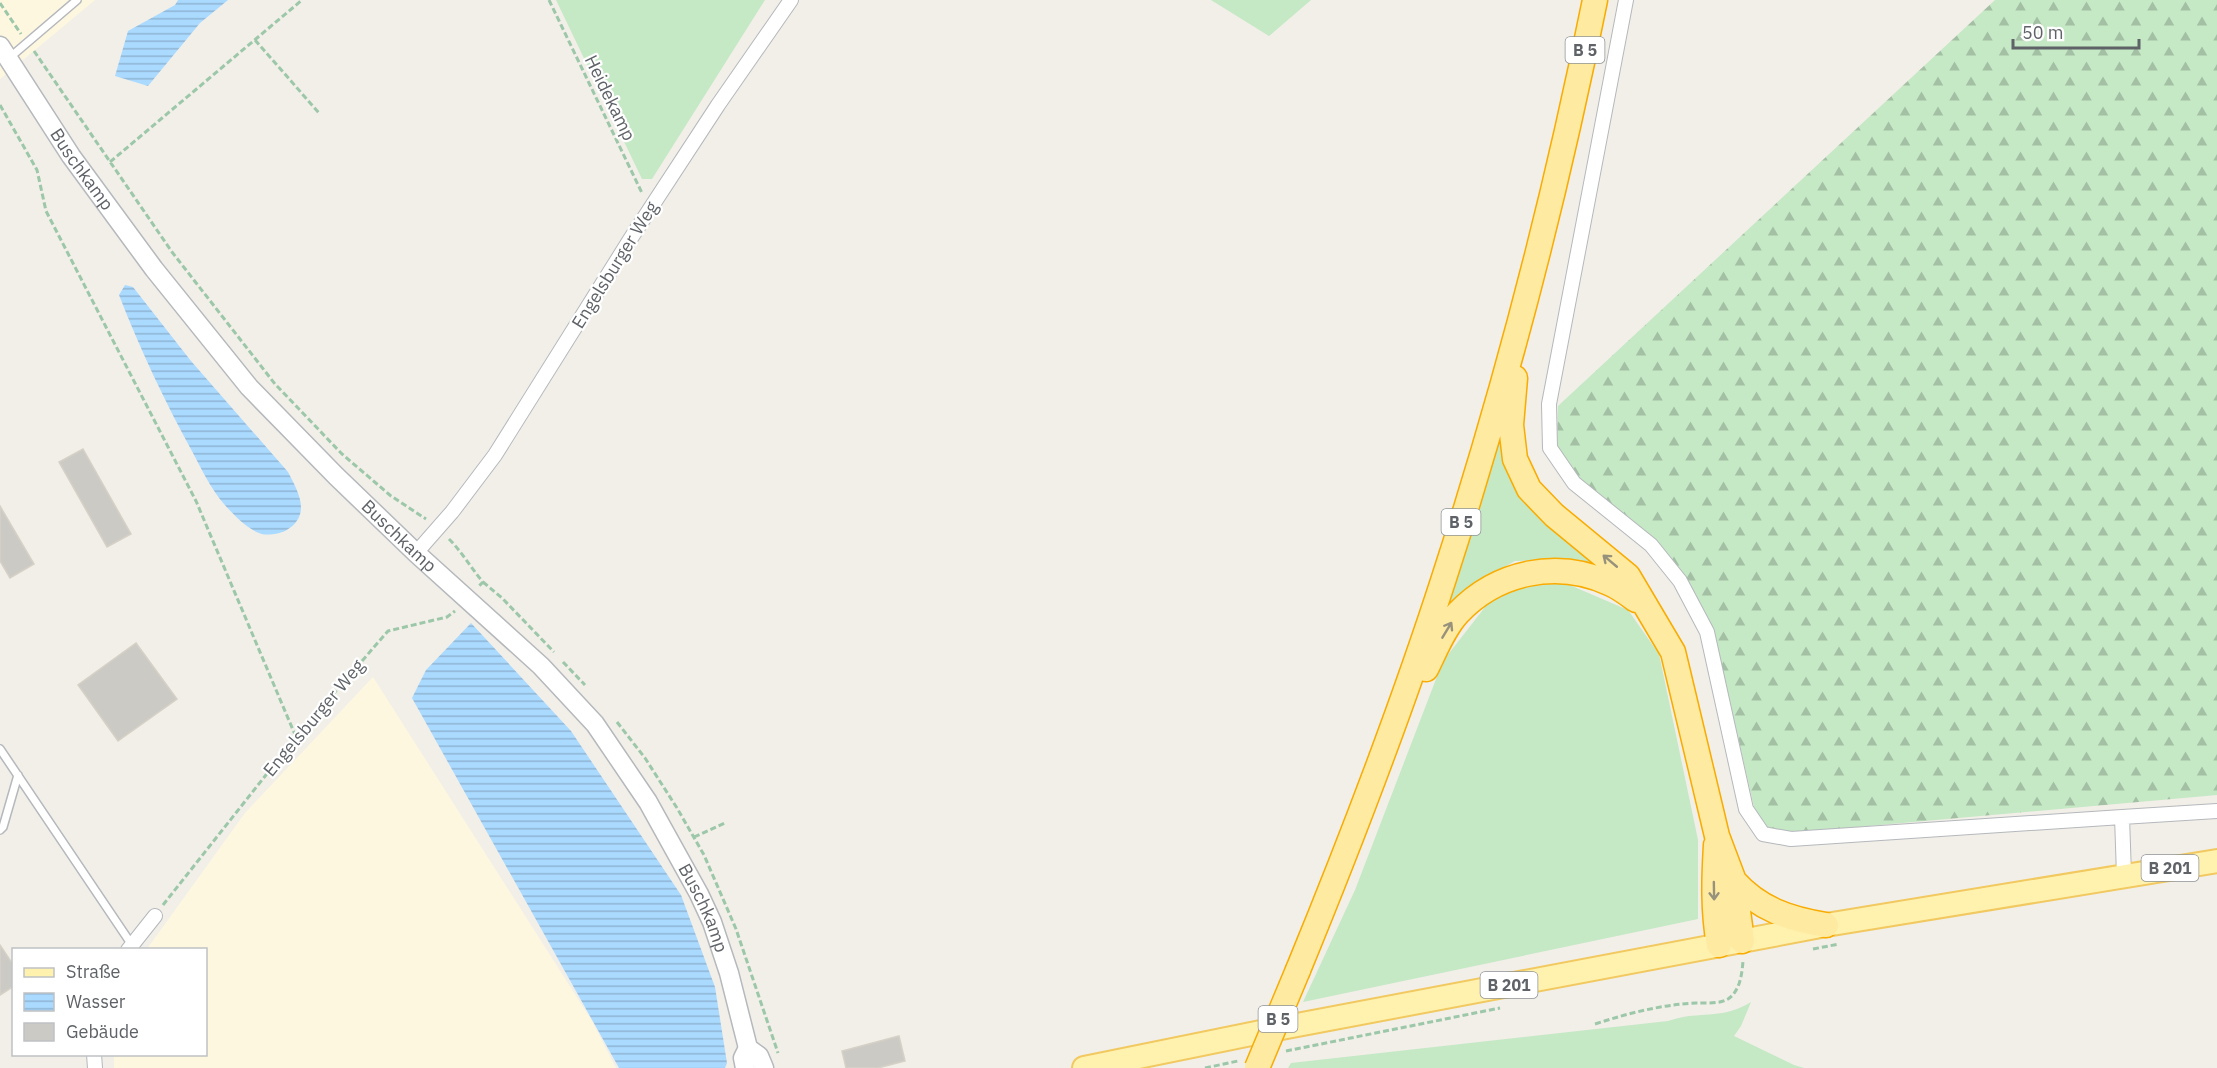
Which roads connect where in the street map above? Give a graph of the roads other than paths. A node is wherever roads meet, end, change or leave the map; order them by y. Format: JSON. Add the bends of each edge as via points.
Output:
{"nodes":[{"id":1,"x":77,"y":0,"type":"edge"},
{"id":2,"x":791,"y":0,"type":"edge"},
{"id":3,"x":1595,"y":0,"type":"edge"},
{"id":4,"x":1626,"y":0,"type":"edge"},
{"id":5,"x":4,"y":52,"type":"edge"},
{"id":6,"x":1523,"y":304,"type":"junction"},
{"id":7,"x":416,"y":553,"type":"junction"},
{"id":8,"x":1646,"y":606,"type":"junction"},
{"id":9,"x":1389,"y":737,"type":"junction"},
{"id":10,"x":0,"y":749,"type":"edge"},
{"id":11,"x":18,"y":775,"type":"junction"},
{"id":12,"x":2217,"y":811,"type":"edge"},
{"id":13,"x":2122,"y":818,"type":"junction"},
{"id":14,"x":0,"y":830,"type":"edge"},
{"id":15,"x":1717,"y":836,"type":"junction"},
{"id":16,"x":2217,"y":861,"type":"edge"},
{"id":17,"x":2124,"y":876,"type":"junction"},
{"id":18,"x":1734,"y":881,"type":"junction"},
{"id":19,"x":155,"y":915,"type":"road end"},
{"id":20,"x":1826,"y":925,"type":"junction"},
{"id":21,"x":1719,"y":945,"type":"junction"},
{"id":22,"x":130,"y":947,"type":"edge"},
{"id":23,"x":1746,"y":954,"type":"junction"},
{"id":24,"x":748,"y":1048,"type":"junction"},
{"id":25,"x":1248,"y":1064,"type":"edge"},
{"id":26,"x":745,"y":1068,"type":"edge"},
{"id":27,"x":764,"y":1068,"type":"edge"},
{"id":28,"x":1084,"y":1068,"type":"edge"}],
"edges":[{"from":1,"to":5,"type":"lane","via":[[28,43]]},
{"from":2,"to":7,"type":"street","name":"Engelsburger Weg","via":[[654,203],[495,455]]},
{"from":3,"to":6,"type":"highway","number":"B 5","via":[[1575,100]]},
{"from":4,"to":13,"type":"street","via":[[1549,404],[1550,448],[1574,483],[1651,545],[1686,591],[1707,632],[1746,809],[1763,834],[1791,840]]},
{"from":5,"to":7,"type":"street","name":"Buschkamp","via":[[71,156],[154,269],[249,387]]},
{"from":8,"to":6,"type":"highway","one_way":true,"via":[[1628,576],[1554,515],[1529,489],[1515,459],[1513,396]]},
{"from":6,"to":9,"type":"highway","number":"B 5","via":[[1445,577]]},
{"from":7,"to":24,"type":"street","name":"Buschkamp","via":[[541,666],[595,724],[648,802],[712,922]]},
{"from":9,"to":8,"type":"highway","one_way":true,"via":[[1457,614],[1487,588],[1520,574],[1568,570],[1609,583]]},
{"from":8,"to":15,"type":"highway","via":[[1673,652]]},
{"from":9,"to":25,"type":"highway","number":"B 5","bridge":true,"via":[[1298,970]]},
{"from":10,"to":11,"type":"lane"},
{"from":11,"to":14,"type":"lane"},
{"from":11,"to":22,"type":"lane"},
{"from":12,"to":13,"type":"street"},
{"from":13,"to":17,"type":"street"},
{"from":15,"to":18,"type":"highway"},
{"from":15,"to":21,"type":"highway","one_way":true,"via":[[1713,882]]},
{"from":16,"to":17,"type":"main road","number":"B 201"},
{"from":17,"to":20,"type":"main road","number":"B 201"},
{"from":18,"to":20,"type":"highway","via":[[1756,902],[1779,914]]},
{"from":18,"to":23,"type":"highway"},
{"from":19,"to":22,"type":"street"},
{"from":20,"to":23,"type":"main road","number":"B 201"},
{"from":21,"to":23,"type":"main road","number":"B 201"},
{"from":21,"to":28,"type":"main road","number":"B 201"},
{"from":24,"to":26,"type":"street","name":"Buschkamp","via":[[743,1058]]},
{"from":24,"to":27,"type":"street","name":"Buschkamp","via":[[759,1056]]}]}
